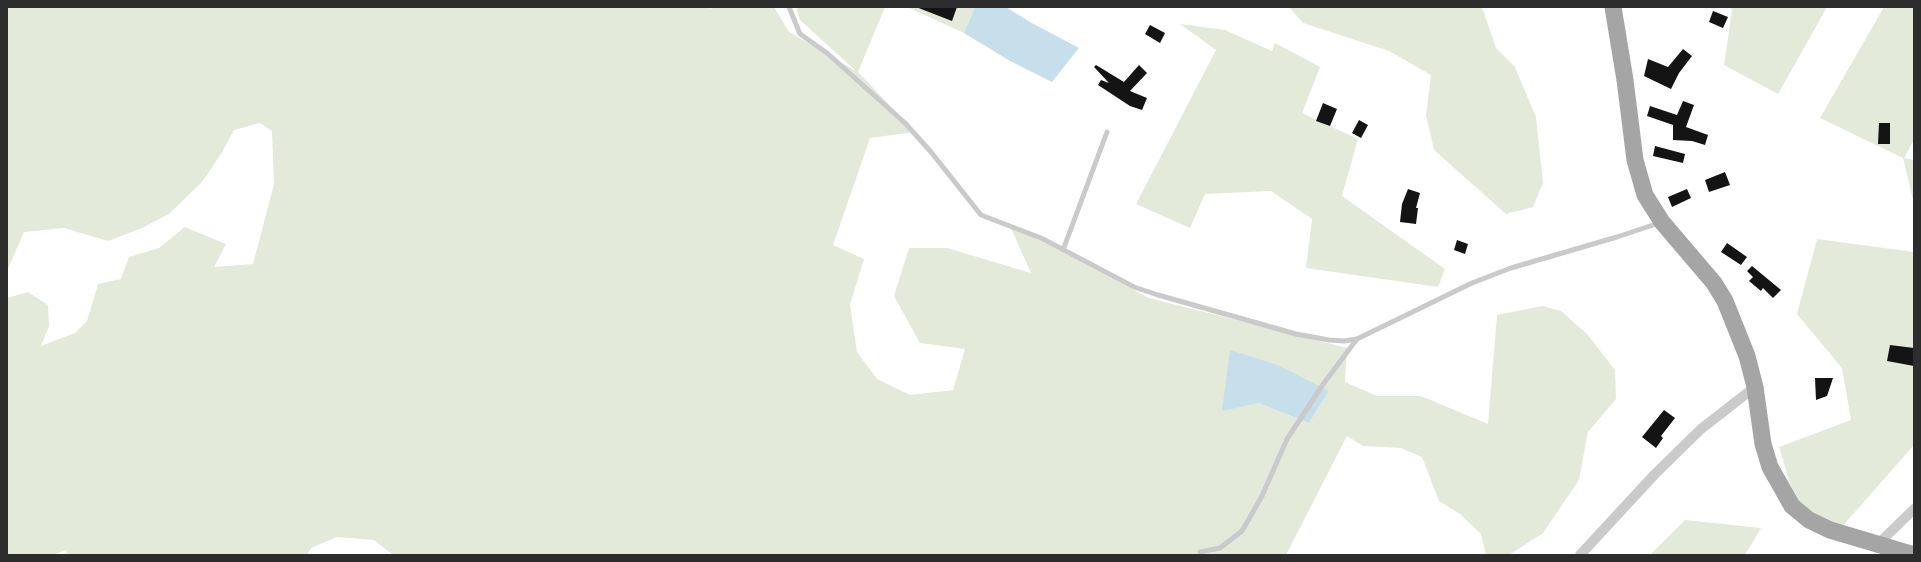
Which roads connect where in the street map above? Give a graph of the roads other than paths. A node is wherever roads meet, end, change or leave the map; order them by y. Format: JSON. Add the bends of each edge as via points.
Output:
{"nodes":[{"id":1,"x":789,"y":7,"type":"edge"},
{"id":2,"x":1613,"y":7,"type":"edge"},
{"id":3,"x":1108,"y":132,"type":"dead end"},
{"id":4,"x":1662,"y":222,"type":"junction"},
{"id":5,"x":1063,"y":250,"type":"junction"},
{"id":6,"x":1357,"y":339,"type":"junction"},
{"id":7,"x":1755,"y":387,"type":"junction"},
{"id":8,"x":1914,"y":509,"type":"edge"},
{"id":9,"x":1877,"y":545,"type":"junction"},
{"id":10,"x":1200,"y":552,"type":"dead end"},
{"id":11,"x":1580,"y":555,"type":"edge"},
{"id":12,"x":1914,"y":555,"type":"edge"}],
"edges":[{"from":1,"to":5,"type":"lane","via":[[800,34],[827,53],[905,123],[981,215],[1041,238]]},
{"from":2,"to":4,"type":"main road","via":[[1635,160],[1645,195]]},
{"from":3,"to":5,"type":"lane"},
{"from":4,"to":6,"type":"lane","via":[[1472,282]]},
{"from":4,"to":7,"type":"main road","via":[[1714,283],[1747,356]]},
{"from":5,"to":6,"type":"lane","via":[[1134,287],[1158,295],[1296,334],[1329,340]]},
{"from":6,"to":10,"type":"lane","via":[[1287,439],[1262,496],[1242,531],[1220,548]]},
{"from":7,"to":9,"type":"main road","via":[[1763,444],[1770,467],[1792,506],[1809,520],[1830,530]]},
{"from":7,"to":11,"type":"street","via":[[1701,429],[1655,474]]},
{"from":8,"to":9,"type":"street"},
{"from":9,"to":12,"type":"main road"}]}
